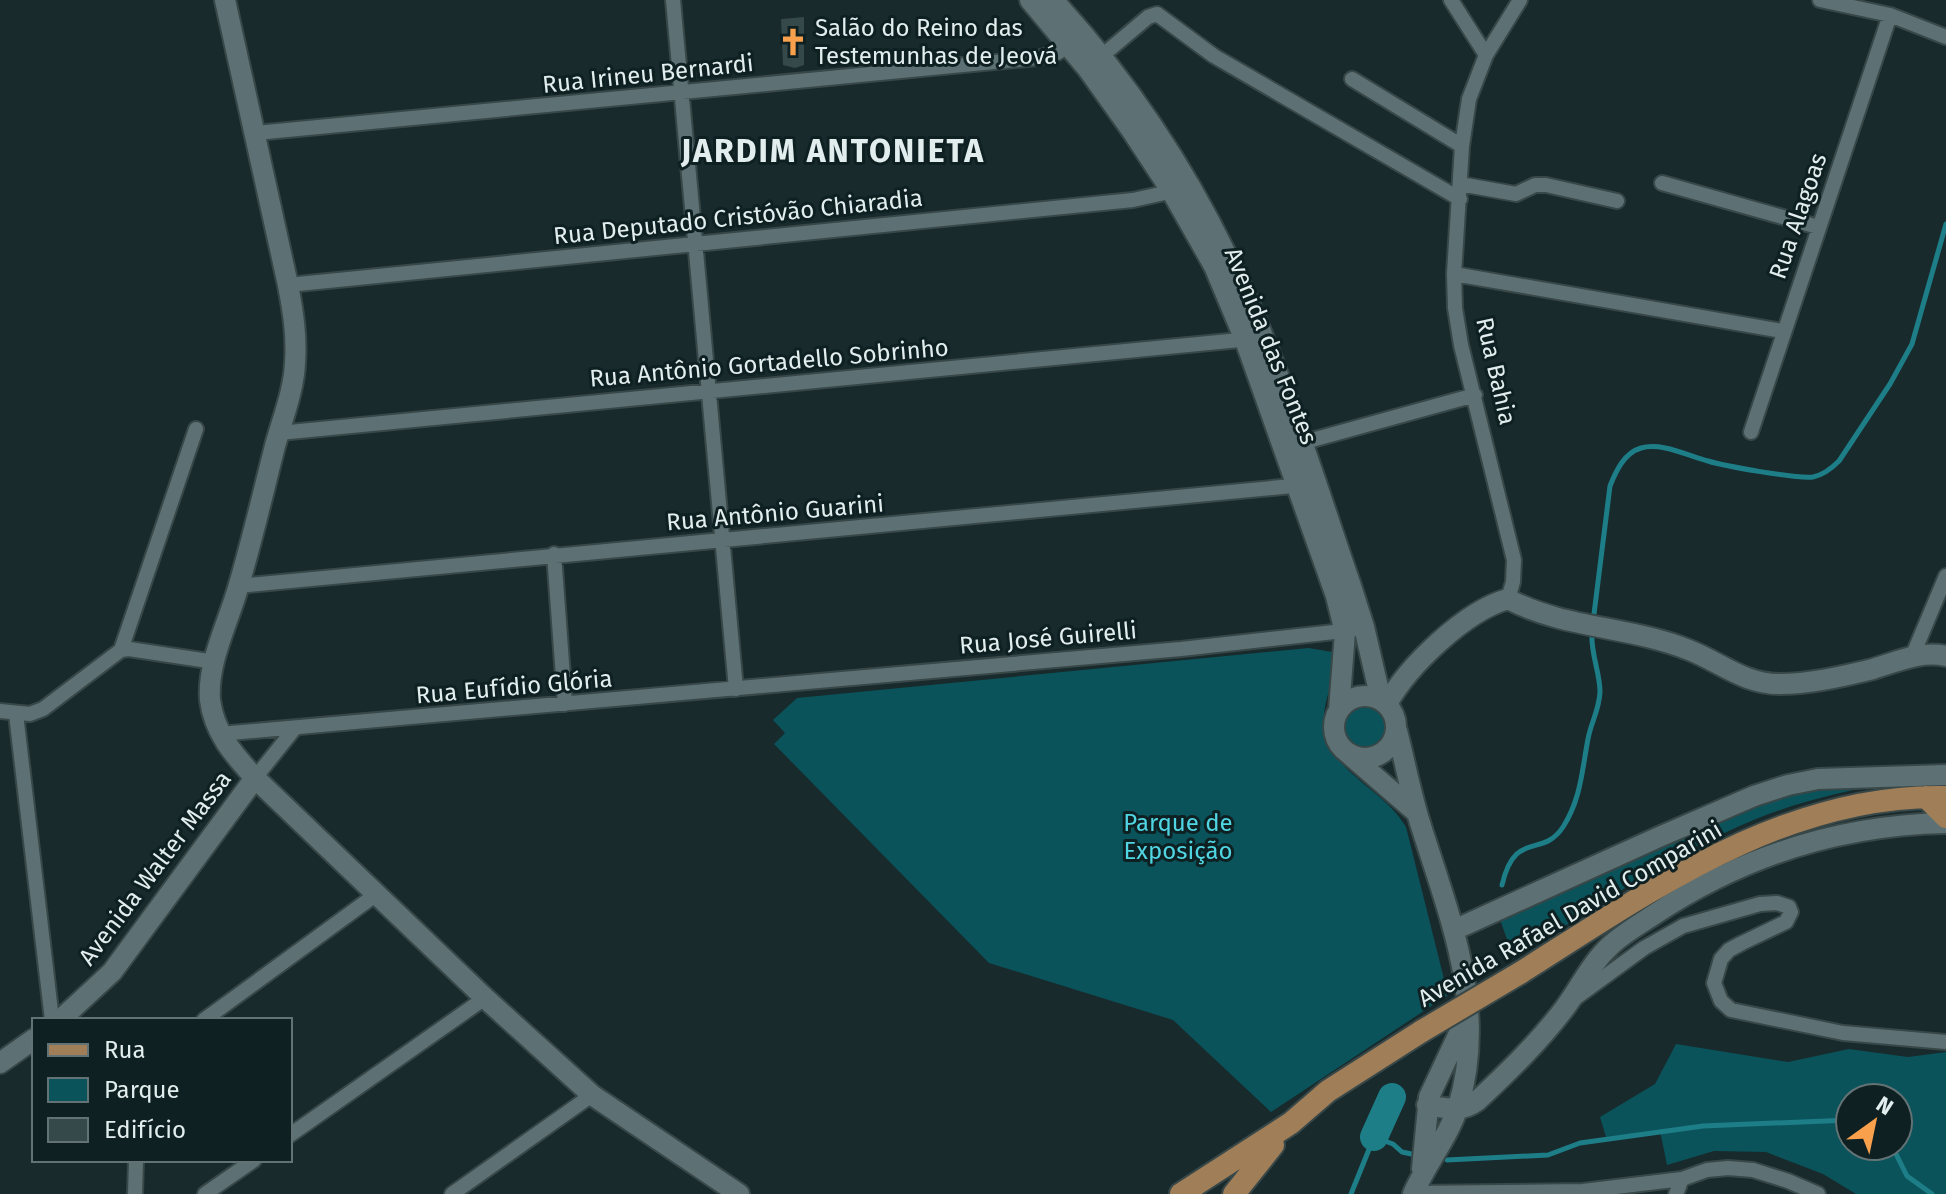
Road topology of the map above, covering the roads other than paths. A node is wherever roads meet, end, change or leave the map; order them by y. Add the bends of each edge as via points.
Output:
1 (225, 0) edge
2 (673, 0) edge
3 (1030, 0) edge
4 (1053, 0) edge
5 (1451, 0) edge
6 (1520, 0) edge
7 (1820, 0) edge
8 (1890, 15) junction
9 (1946, 37) edge
10 (1077, 41) junction
11 (1486, 55) junction
12 (1095, 62) junction
13 (1352, 79) dead end
14 (681, 92) junction
15 (256, 133) junction
16 (1462, 146) junction
17 (1662, 183) dead end
18 (1181, 189) junction
19 (1460, 191) junction
20 (1617, 201) dead end
21 (1818, 227) junction
22 (695, 242) junction
23 (1454, 274) junction
24 (288, 285) junction
25 (1782, 331) junction
26 (1254, 339) junction
27 (709, 391) junction
28 (1475, 395) junction
29 (196, 429) dead end
30 (1751, 432) dead end
31 (279, 433) junction
32 (1301, 443) junction
33 (1306, 484) junction
34 (722, 540) junction
35 (554, 554) junction
36 (1945, 579) edge
37 (238, 586) junction
38 (1508, 599) junction
39 (1355, 629) junction
40 (121, 650) junction
41 (1946, 656) edge
42 (1912, 657) junction
43 (215, 662) junction
44 (736, 689) junction
45 (1384, 702) junction
46 (565, 704) junction
47 (1339, 710) junction
48 (0, 711) edge
49 (16, 714) junction
50 (295, 728) junction
51 (1397, 731) junction
52 (219, 734) junction
53 (1346, 752) junction
54 (255, 778) junction
55 (1943, 800) edge
56 (1417, 813) junction
57 (378, 893) junction
58 (1454, 930) junction
59 (485, 998) junction
60 (1568, 1004) junction
61 (1468, 1014) junction
62 (52, 1018) edge
63 (62, 1018) edge
64 (207, 1018) edge
65 (32, 1040) edge
66 (1946, 1042) edge
67 (0, 1063) edge
68 (1437, 1075) junction
69 (1462, 1081) junction
70 (592, 1095) junction
71 (1427, 1105) junction
72 (1457, 1109) junction
73 (1291, 1123) junction
74 (292, 1134) edge
75 (136, 1162) edge
76 (251, 1162) edge
77 (1682, 1179) junction
78 (1416, 1187) edge
79 (714, 1188) edge
80 (1584, 1192) edge
81 (137, 1193) edge
82 (205, 1194) edge
83 (452, 1194) edge
84 (739, 1194) edge
85 (1181, 1194) edge
86 (1234, 1194) edge
87 (1676, 1194) edge
88 (1818, 1194) edge

1 - 15 main road
2 - 14 street
3 - 10 main road, Avenida das Fontes
4 - 10 main road, Avenida das Fontes
5 - 11 street
6 - 11 street, Rua Bahia
7 - 8 street
8 - 9 street
8 - 21 street, Rua Alagoas
10 - 12 main road, Avenida das Fontes
10 - 14 street, Rua Irineu Bernardi via 1037,58
11 - 16 street, Rua Bahia via 1473,83
12 - 18 main road, Avenida das Fontes
12 - 19 street via 1157,14 1214,56
13 - 16 street
14 - 15 street, Rua Irineu Bernardi
14 - 22 street
15 - 24 main road
16 - 19 street, Rua Bahia
17 - 21 street
18 - 22 street, Rua Deputado Cristóvão Chiaradia via 1133,200
18 - 26 main road, Avenida das Fontes via 1228,256
19 - 20 street via 1516,194 1546,185
19 - 23 street, Rua Bahia
21 - 25 street, Rua Alagoas
22 - 24 street, Rua Deputado Cristóvão Chiaradia
22 - 27 street
23 - 25 street
23 - 28 street, Rua Bahia via 1461,345
24 - 31 main road via 295,368
25 - 30 street, Rua Alagoas
26 - 27 street, Rua Antônio Gortadello Sobrinho
26 - 32 main road, Avenida das Fontes
26 - 33 main road, Avenida das Fontes
27 - 31 street, Rua Antônio Gortadello Sobrinho
27 - 34 street
28 - 32 street
28 - 38 street, Rua Bahia via 1514,560
29 - 40 street
31 - 37 main road
32 - 33 main road, Avenida das Fontes
33 - 34 street, Rua Antônio Guarini
33 - 39 main road, Avenida das Fontes
34 - 35 street, Rua Antônio Guarini
34 - 44 street
35 - 37 street, Rua Antônio Guarini
35 - 46 street
36 - 42 street
37 - 43 main road
38 - 42 main road via 1556,619 1692,650 1743,677 1771,684 1825,680
38 - 45 main road via 1471,616 1410,670
39 - 44 street, Rua José Guirelli
39 - 45 main road, Avenida das Fontes
39 - 47 main road, Avenida das Fontes
40 - 43 street
40 - 49 street via 43,709
41 - 42 main road
43 - 52 main road via 210,698
44 - 46 street, Rua Eufídio Glória
45 - 47 main road via 1372,696 1353,698
45 - 51 main road, Avenida das Fontes
46 - 50 street, Rua Eufídio Glória
47 - 53 main road, Avenida das Fontes via 1335,737
48 - 49 street
49 - 62 street
50 - 52 street, Rua Eufídio Glória
50 - 54 street
51 - 53 main road via 1389,748 1373,758
51 - 56 main road, Avenida das Fontes
52 - 54 main road
53 - 56 main road, Avenida das Fontes
54 - 57 main road
54 - 63 main road, Avenida Walter Massa via 112,972
55 - 58 main road via 1818,779 1788,785
55 - 60 main road via 1733,871 1667,906 1611,945
55 - 73 main road, Avenida Rafael David Comparini, bridge via 1870,801 1757,836 1671,880 1422,1031 1328,1091
56 - 58 main road, Avenida das Fontes
57 - 59 main road
57 - 64 street
58 - 61 main road, Avenida das Fontes
59 - 70 main road
59 - 74 street
60 - 66 street via 1662,936 1725,913 1777,903 1789,907 1786,922 1729,950 1716,971 1716,993 1731,1010 1843,1033
60 - 72 main road via 1525,1056 1477,1101
61 - 68 main road
61 - 69 main road, Avenida das Fontes via 1470,1040
65 - 67 main road
68 - 69 main road
68 - 71 main road
69 - 72 main road, Avenida das Fontes
70 - 79 main road
70 - 83 street
71 - 72 main road
71 - 78 main road
72 - 78 main road, Avenida das Fontes
73 - 85 main road, Avenida Rafael David Comparini
73 - 86 main road, Avenida Rafael David Comparini
75 - 81 street
76 - 82 street
77 - 80 street
77 - 87 street
77 - 88 street via 1728,1168 1765,1174
78 - 80 street
79 - 84 main road

